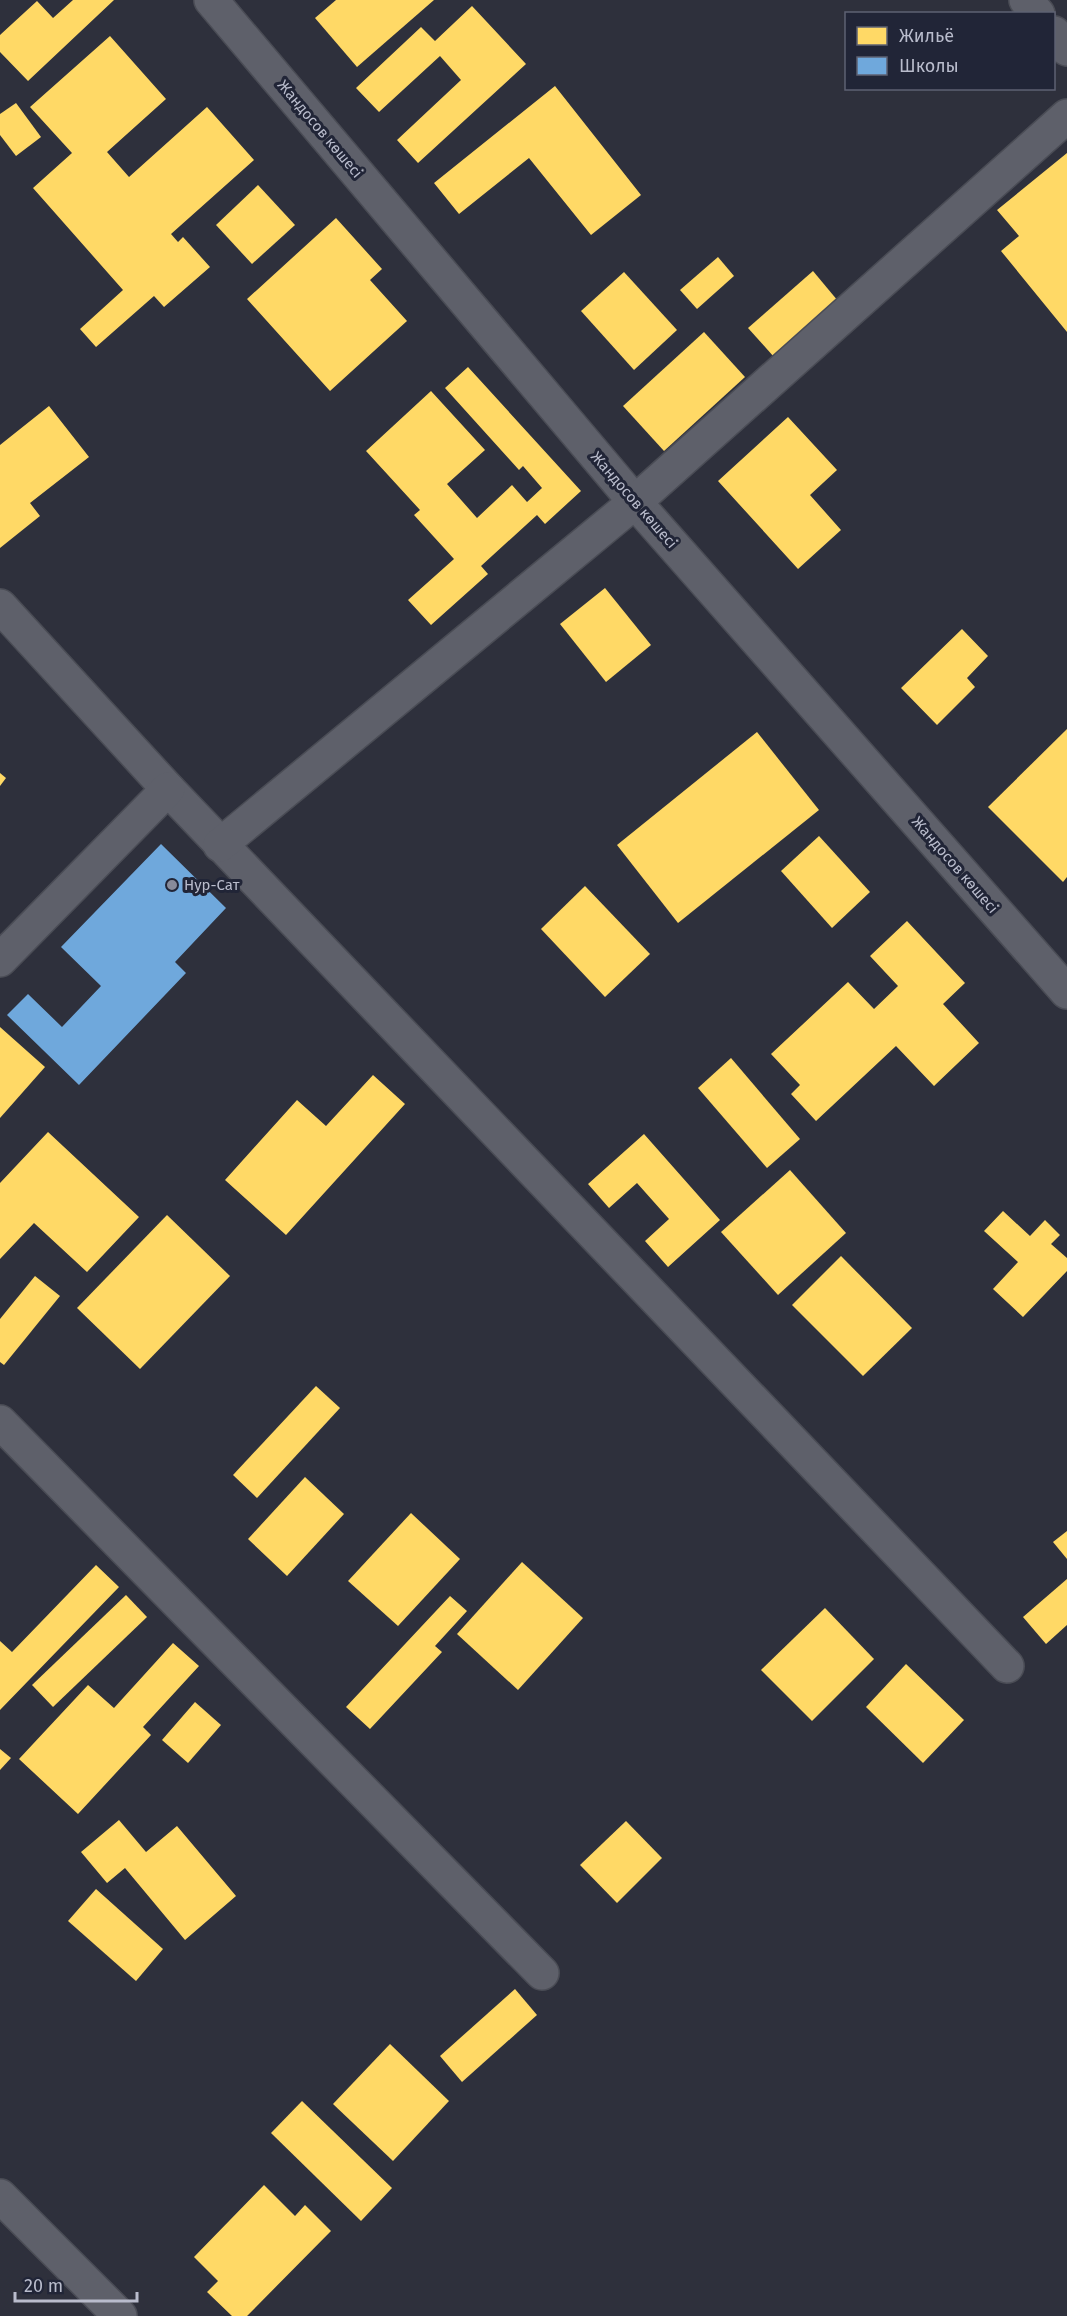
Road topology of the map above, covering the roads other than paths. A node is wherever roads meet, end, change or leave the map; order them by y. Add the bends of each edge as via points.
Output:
1 (211, 0) edge
2 (1026, 0) edge
3 (1036, 12) edge
4 (1055, 35) edge
5 (1067, 49) edge
6 (1067, 116) edge
7 (635, 502) junction
8 (0, 606) edge
9 (168, 789) junction
10 (220, 844) junction
11 (0, 960) edge
12 (1067, 992) edge
13 (0, 1422) edge
14 (1007, 1666) dead end
15 (542, 1973) dead end
16 (0, 2196) edge
17 (114, 2313) edge

1 - 7 street, Жандосов көшесі
2 - 3 street
4 - 5 street
6 - 7 street
7 - 10 street
7 - 12 street, Жандосов көшесі
8 - 9 street
9 - 10 street
9 - 11 street
10 - 14 street
13 - 15 street
16 - 17 street

